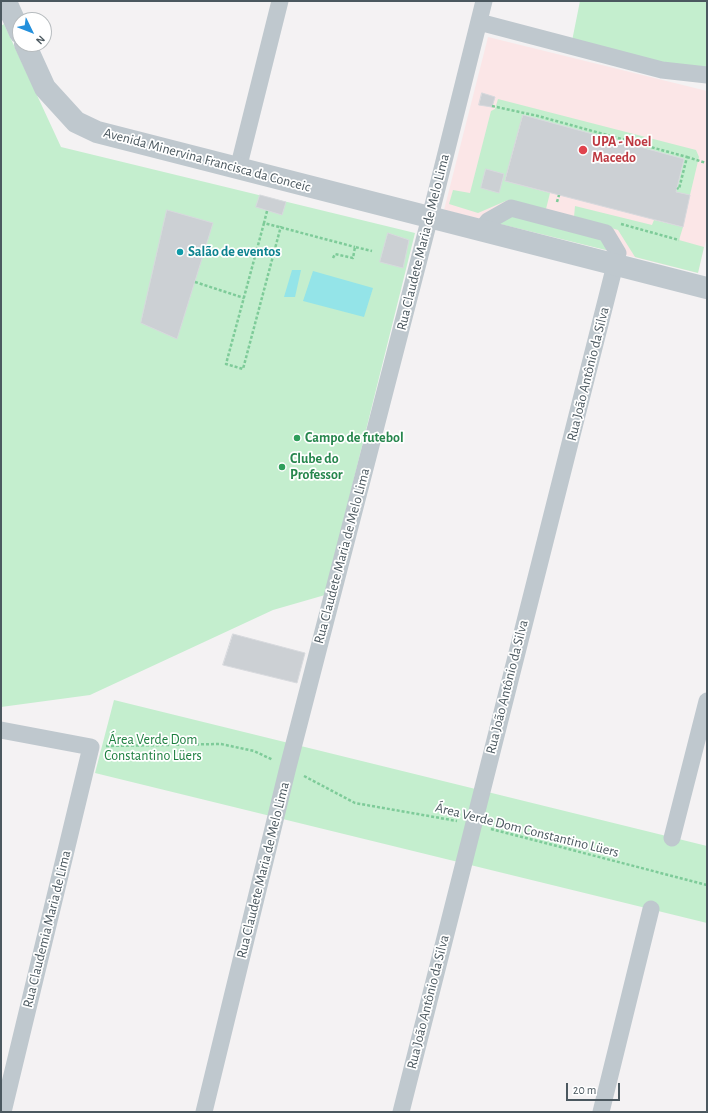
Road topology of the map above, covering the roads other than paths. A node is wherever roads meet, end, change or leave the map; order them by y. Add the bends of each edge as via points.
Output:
1 (280, 1) edge
2 (484, 1) edge
3 (6, 4) edge
4 (12, 16) edge
5 (479, 22) junction
6 (29, 52) edge
7 (707, 75) edge
8 (238, 169) junction
9 (430, 217) junction
10 (616, 264) junction
11 (707, 288) edge
12 (707, 700) edge
13 (1, 730) edge
14 (672, 838) dead end
15 (652, 909) dead end
16 (3, 1112) edge
17 (204, 1112) edge
18 (401, 1112) edge
19 (601, 1112) edge

1 - 8 street
2 - 5 street, Rua Claudete Maria de Melo Lima
3 - 4 street
5 - 7 street via 662,70
5 - 9 street, Rua Claudete Maria de Melo Lima
6 - 8 street, Avenida Minervina Francisca da Conceic via 45,88 76,122 97,132
8 - 9 street, Avenida Minervina Francisca da Conceic
9 - 10 street, Avenida Minervina Francisca da Conceic
9 - 17 street, Rua Claudete Maria de Melo Lima via 288,767
10 - 11 street, Avenida Minervina Francisca da Conceic
10 - 18 street, Rua João Antônio da Silva
12 - 14 street
13 - 16 street, Rua Claudemia Maria de Lima via 91,746
15 - 19 street

